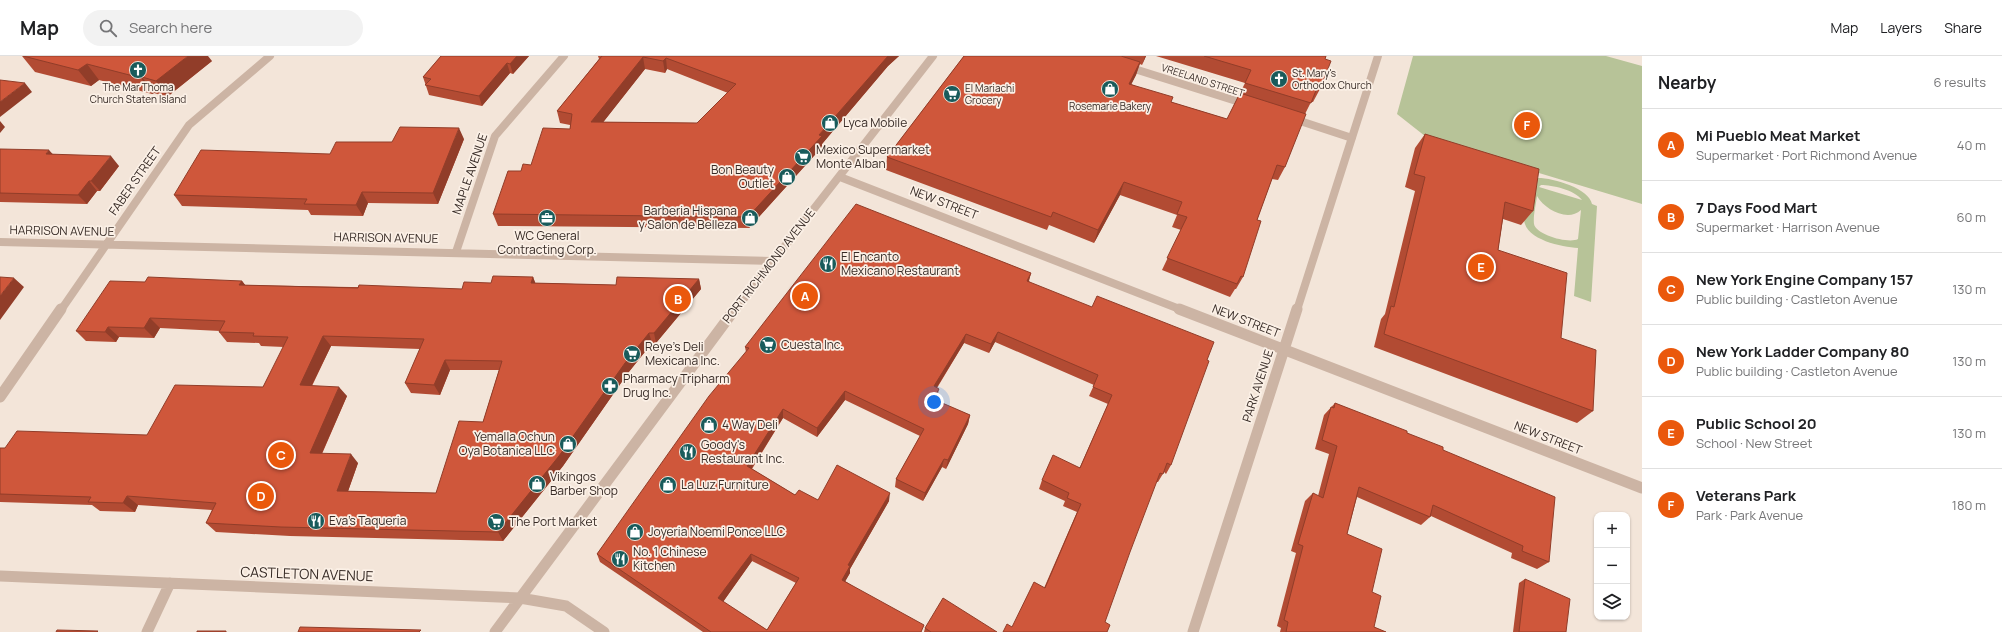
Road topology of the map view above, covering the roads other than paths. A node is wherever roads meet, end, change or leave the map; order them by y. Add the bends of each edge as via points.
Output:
1 (270, 56) edge
2 (564, 56) edge
3 (933, 56) edge
4 (1378, 56) edge
5 (1116, 63) edge
6 (1260, 108) edge
7 (1282, 116) edge
8 (1352, 138) junction
9 (840, 177) junction
10 (0, 242) edge
11 (106, 244) junction
12 (456, 252) junction
13 (771, 261) junction
14 (1284, 349) junction
15 (0, 397) edge
16 (1642, 488) edge
17 (0, 576) edge
18 (170, 583) junction
19 (520, 598) junction
20 (147, 632) edge
21 (495, 632) edge
22 (604, 632) edge
23 (1193, 632) edge

1 - 11 street, FABER STREET via 189,125
2 - 12 street, MAPLE AVENUE via 495,136
3 - 9 street, PORT RICHMOND AVENUE
4 - 8 street, PARK AVENUE
5 - 6 street, VREELAND STREET
7 - 8 street
8 - 14 street, PARK AVENUE
9 - 13 street, PORT RICHMOND AVENUE
9 - 14 street, NEW STREET
10 - 11 street, HARRISON AVENUE
11 - 12 street, HARRISON AVENUE
11 - 15 street, FABER STREET
12 - 13 street, HARRISON AVENUE
13 - 19 street, PORT RICHMOND AVENUE
14 - 16 street, NEW STREET
14 - 23 street, PARK AVENUE
17 - 18 street, CASTLETON AVENUE
18 - 19 street, CASTLETON AVENUE
18 - 20 street
19 - 21 street, PORT RICHMOND AVENUE
19 - 22 street, CASTLETON AVENUE via 566,606

